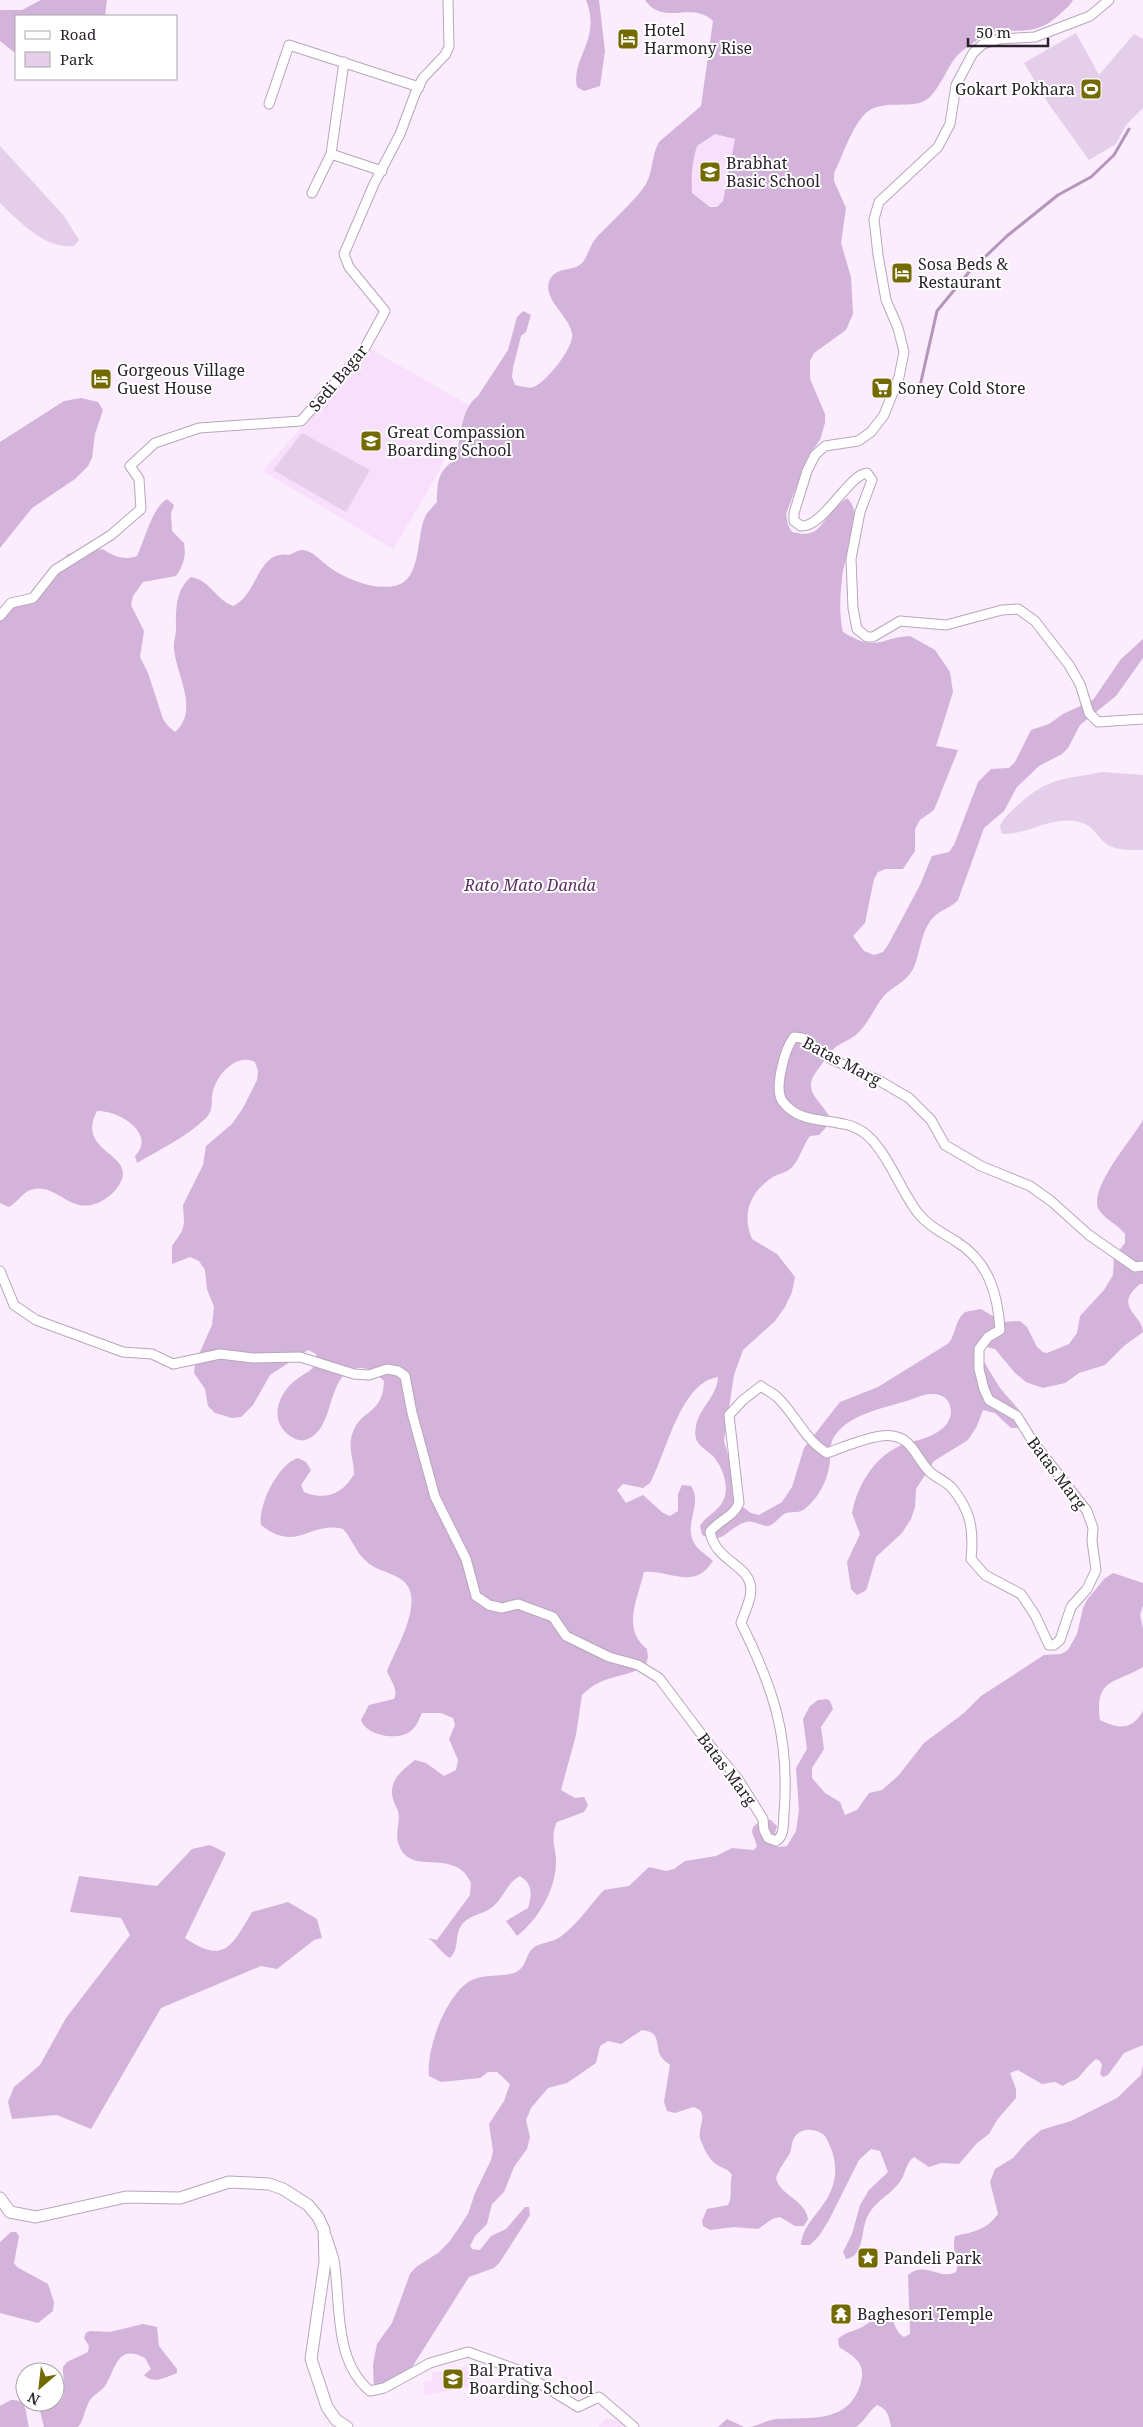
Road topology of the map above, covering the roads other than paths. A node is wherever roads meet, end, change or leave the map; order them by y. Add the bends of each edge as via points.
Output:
1 (448, 0) edge
2 (1109, 0) edge
3 (344, 62) junction
4 (419, 87) junction
5 (269, 104) dead end
6 (331, 154) junction
7 (382, 171) junction
8 (312, 193) dead end
9 (0, 616) edge
10 (1143, 719) edge
11 (1143, 1266) edge
12 (0, 1271) edge
13 (0, 2198) edge
14 (324, 2230) junction
15 (347, 2427) edge
16 (634, 2427) edge

1 - 4 street, Sedi Bagar via 449,47
2 - 10 street via 1090,16 1035,37 999,39 983,44 970,59 956,85 950,124 938,147 878,202 874,219 878,256 886,300 904,352 899,377 884,415 871,432 858,442 825,446 815,455 807,471 794,521 800,526 809,524 867,473 872,480 860,512 850,560 855,625 860,633 873,637 900,621 946,625 1002,610 1018,610 1035,620 1069,665 1080,684 1092,718 1098,722
3 - 4 street
3 - 5 street via 289,44
3 - 6 street
4 - 7 street, Sedi Bagar
6 - 7 street
6 - 8 street
7 - 9 street, Sedi Bagar via 344,254 349,267 385,311 362,352 337,383 301,421 198,428 155,442 130,466 139,479 141,509 111,535 55,570 33,598 11,603
11 - 12 street, Batas Marg via 1135,1266 1088,1235 1030,1186 981,1166 945,1146 931,1120 909,1098 831,1059 802,1038 794,1037 788,1044 778,1093 782,1101 806,1119 860,1130 874,1141 917,1212 928,1224 972,1254 983,1267 998,1304 1000,1330 988,1337 979,1349 984,1390 989,1400 1017,1416 1033,1442 1087,1511 1093,1528 1096,1570 1087,1589 1071,1607 1060,1640 1049,1645 1035,1615 1020,1594 986,1575 971,1559 974,1534 966,1510 951,1487 930,1472 910,1444 893,1436 873,1438 827,1452 806,1435 777,1397 761,1386 743,1400 729,1415 739,1503 736,1511 714,1525 710,1532 712,1544 723,1558 738,1566 750,1580 750,1596 741,1623 764,1671 782,1727 786,1784 782,1834 776,1841 768,1838 763,1818 738,1779 659,1678 638,1665 609,1657 566,1636 553,1617 518,1604 502,1608 489,1605 476,1596 466,1559 434,1497 404,1376 398,1371 387,1369 354,1374 300,1356 253,1358 220,1354 172,1364 152,1354 123,1352 36,1320 14,1306
13 - 14 street via 10,2212 36,2217 126,2197 180,2198 229,2182 260,2183 275,2186 308,2205
14 - 15 street via 325,2262 311,2359 327,2406 336,2420
14 - 16 street via 334,2259 344,2347 360,2382 370,2390 384,2388 430,2363 468,2352 518,2370 578,2407 599,2397

